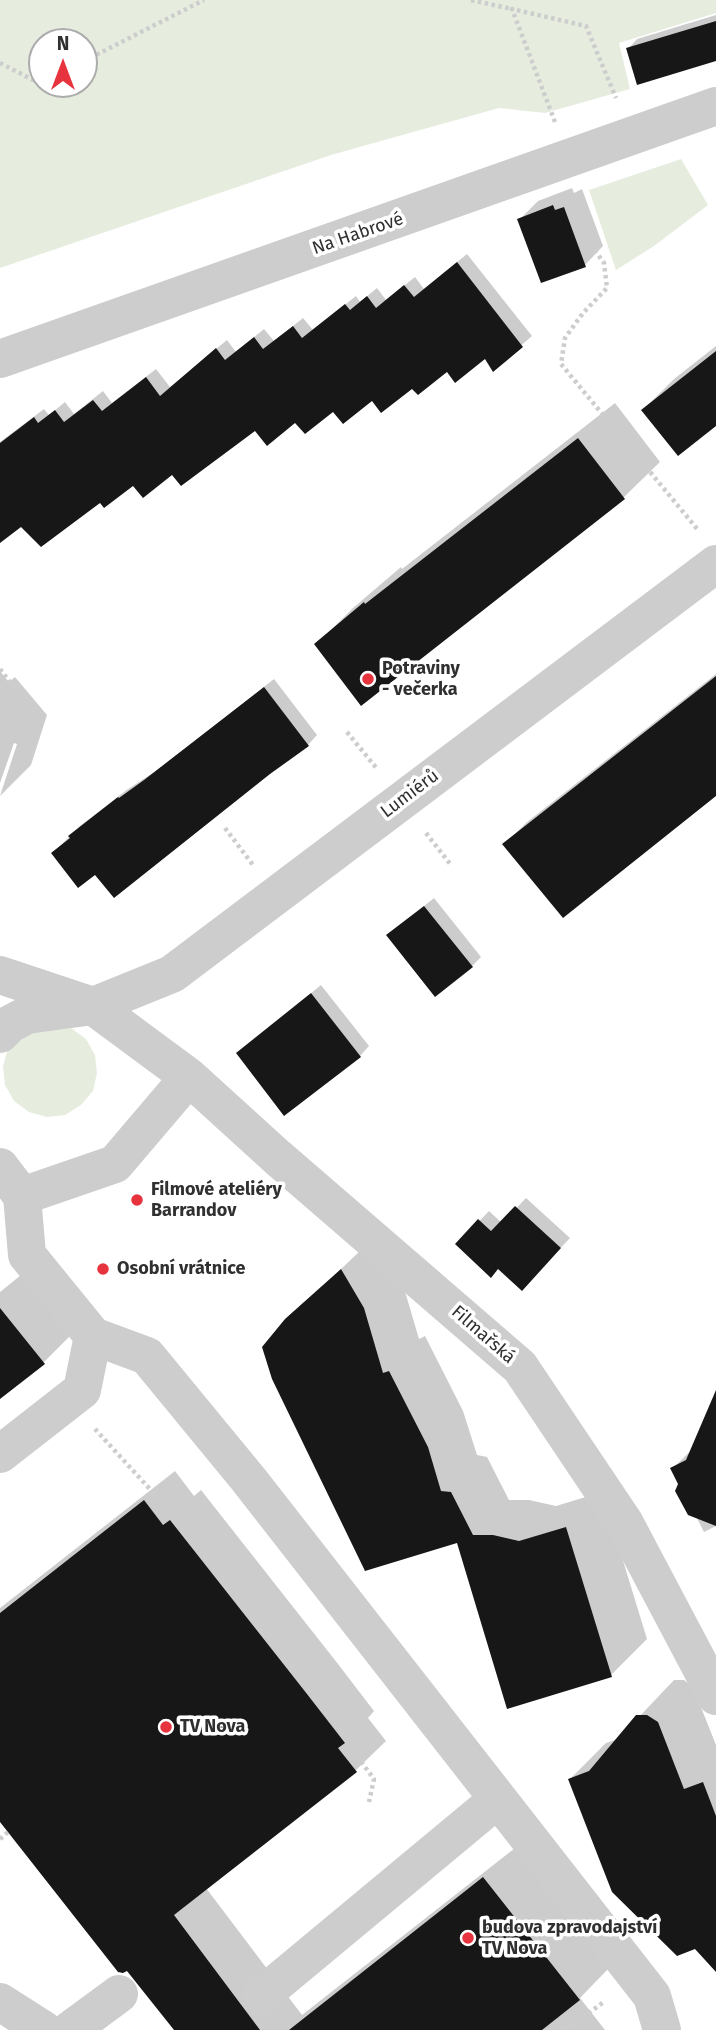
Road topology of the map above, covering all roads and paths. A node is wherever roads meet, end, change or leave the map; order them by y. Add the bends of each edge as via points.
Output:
1 (204, 0) edge
2 (471, 0) edge
3 (512, 9) junction
4 (98, 54) edge
5 (0, 63) edge
6 (28, 77) edge
7 (716, 106) edge
8 (632, 135) junction
9 (560, 162) junction
10 (0, 359) edge
11 (708, 549) edge
12 (0, 669) edge
13 (42, 724) dead end
14 (347, 732) dead end
15 (401, 801) junction
16 (225, 828) dead end
17 (255, 869) dead end
18 (0, 975) edge
19 (93, 1006) junction
20 (0, 1034) edge
21 (189, 1077) junction
22 (11, 1181) edge
23 (93, 1336) junction
24 (87, 1420) dead end
25 (0, 1454) edge
26 (716, 1696) edge
27 (498, 1799) junction
28 (369, 1802) dead end
29 (8, 1832) dead end
30 (0, 1839) edge
31 (637, 1977) junction
32 (119, 1994) dead end
33 (261, 1997) dead end
34 (0, 2002) edge
35 (44, 2030) edge
36 (70, 2030) edge
37 (566, 2030) edge
38 (662, 2030) edge

1 - 4 path
2 - 3 path
3 - 8 path via 586,26
3 - 9 path
5 - 6 path
7 - 8 street, Na Habrové
8 - 9 street, Na Habrové
9 - 10 street, Na Habrové
9 - 11 path via 586,238 604,263 607,288 565,338 561,364
11 - 15 street, Lumiérů
12 - 13 path
14 - 15 path
15 - 19 street, Lumiérů via 172,974
16 - 17 path
18 - 19 street, Filmařská
19 - 20 street, Lumiérů via 27,1015
19 - 21 street, Filmařská
21 - 22 street via 115,1164
21 - 26 street, Filmařská via 520,1367 624,1522
22 - 23 street via 27,1255
23 - 25 street via 82,1390
23 - 27 street via 147,1356
24 - 28 path via 148,1487 351,1744 374,1779
27 - 31 street
27 - 33 street
29 - 30 path
31 - 37 path
31 - 38 street via 652,1997
32 - 36 street
34 - 35 street

